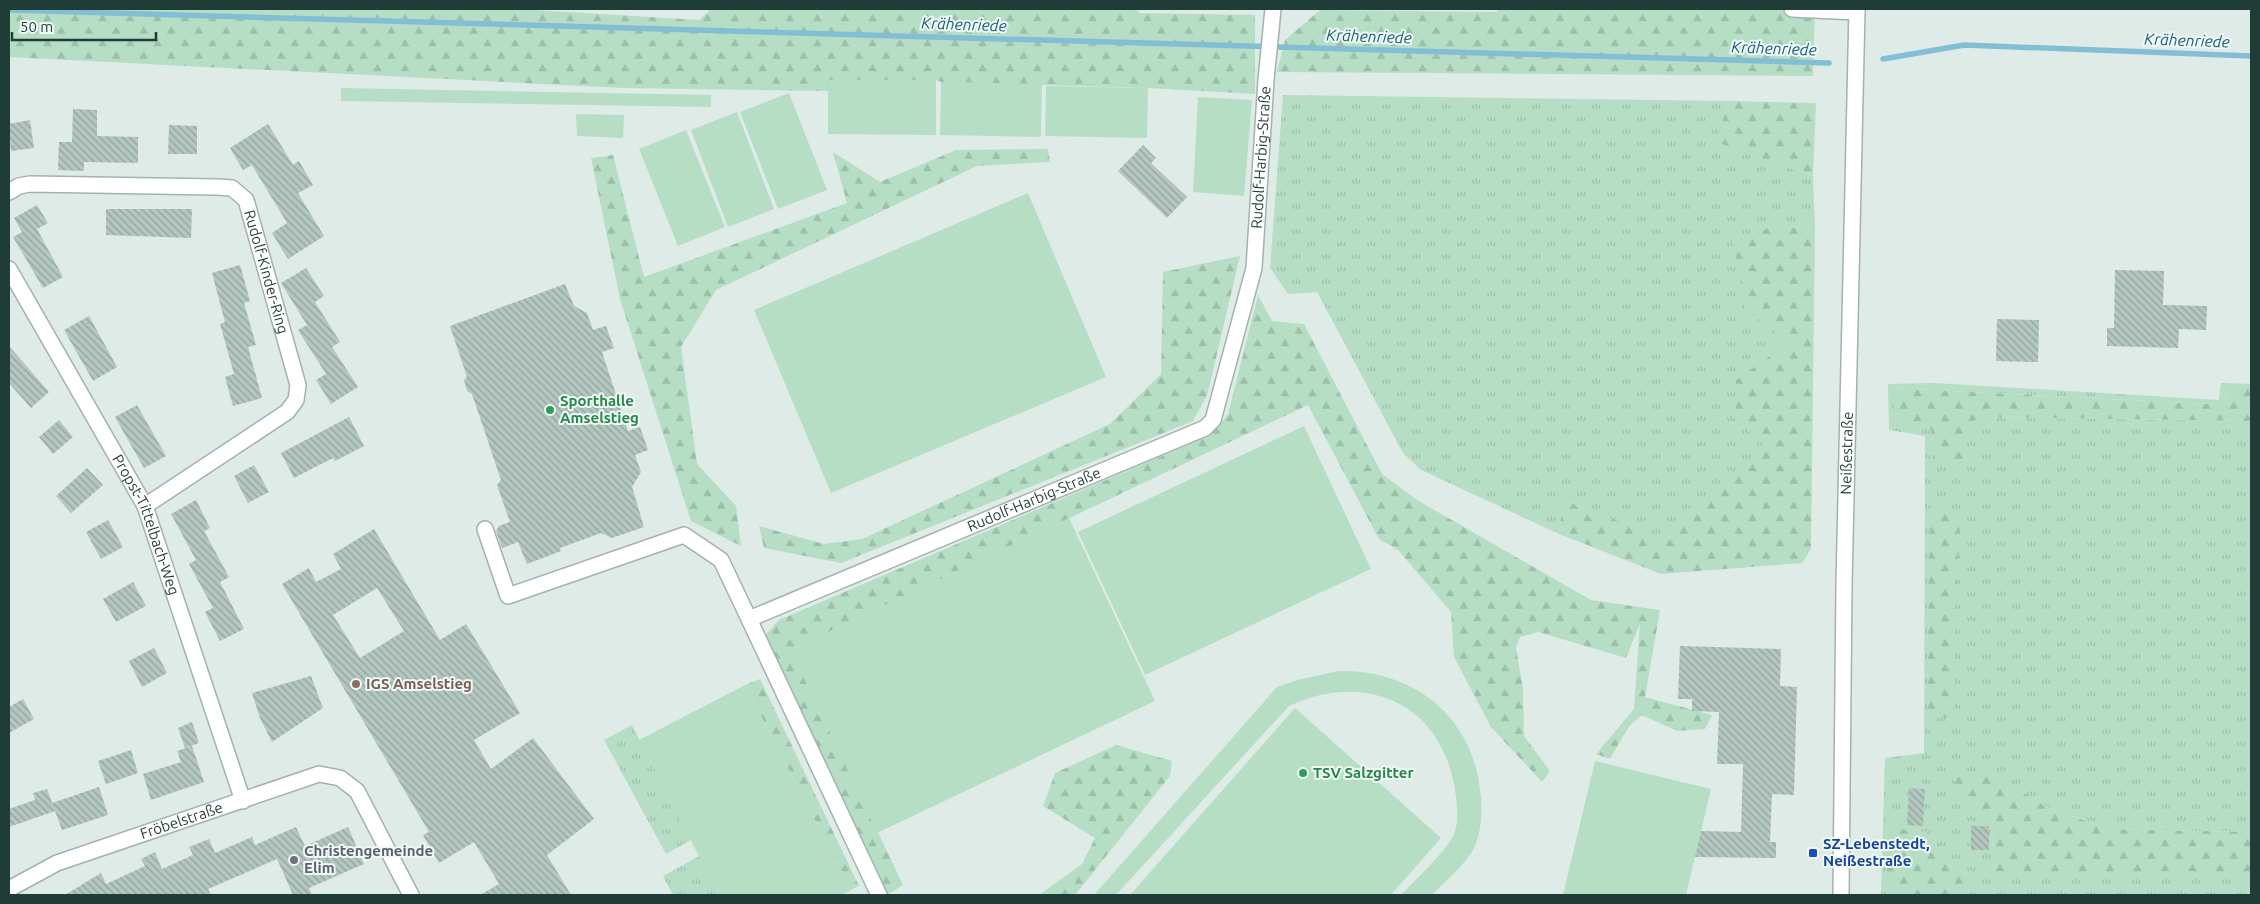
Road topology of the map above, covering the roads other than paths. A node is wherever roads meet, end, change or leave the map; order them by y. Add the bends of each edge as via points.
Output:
1 (1273, 9) edge
2 (1792, 9) edge
3 (1857, 10) edge
4 (9, 192) edge
5 (9, 269) edge
6 (145, 506) junction
7 (485, 529) dead end
8 (749, 619) junction
9 (243, 800) junction
10 (9, 889) edge
11 (411, 895) edge
12 (878, 895) edge
13 (1841, 895) edge

1 - 8 street, Rudolf-Harbig-Straße via 1254,268 1213,420 1205,428
2 - 3 street
3 - 13 street, Neißestraße via 1844,585
4 - 6 street, Rudolf-Kinder-Ring via 30,184 217,187 232,188 246,200 298,384 296,400 287,412
5 - 6 street, Propst-Tittelbach-Weg
6 - 9 street, Propst-Tittelbach-Weg
7 - 8 street via 508,596 684,535 721,560
8 - 12 street
9 - 10 street, Fröbelstraße via 58,863
9 - 11 street, Fröbelstraße via 318,774 340,778 357,791

